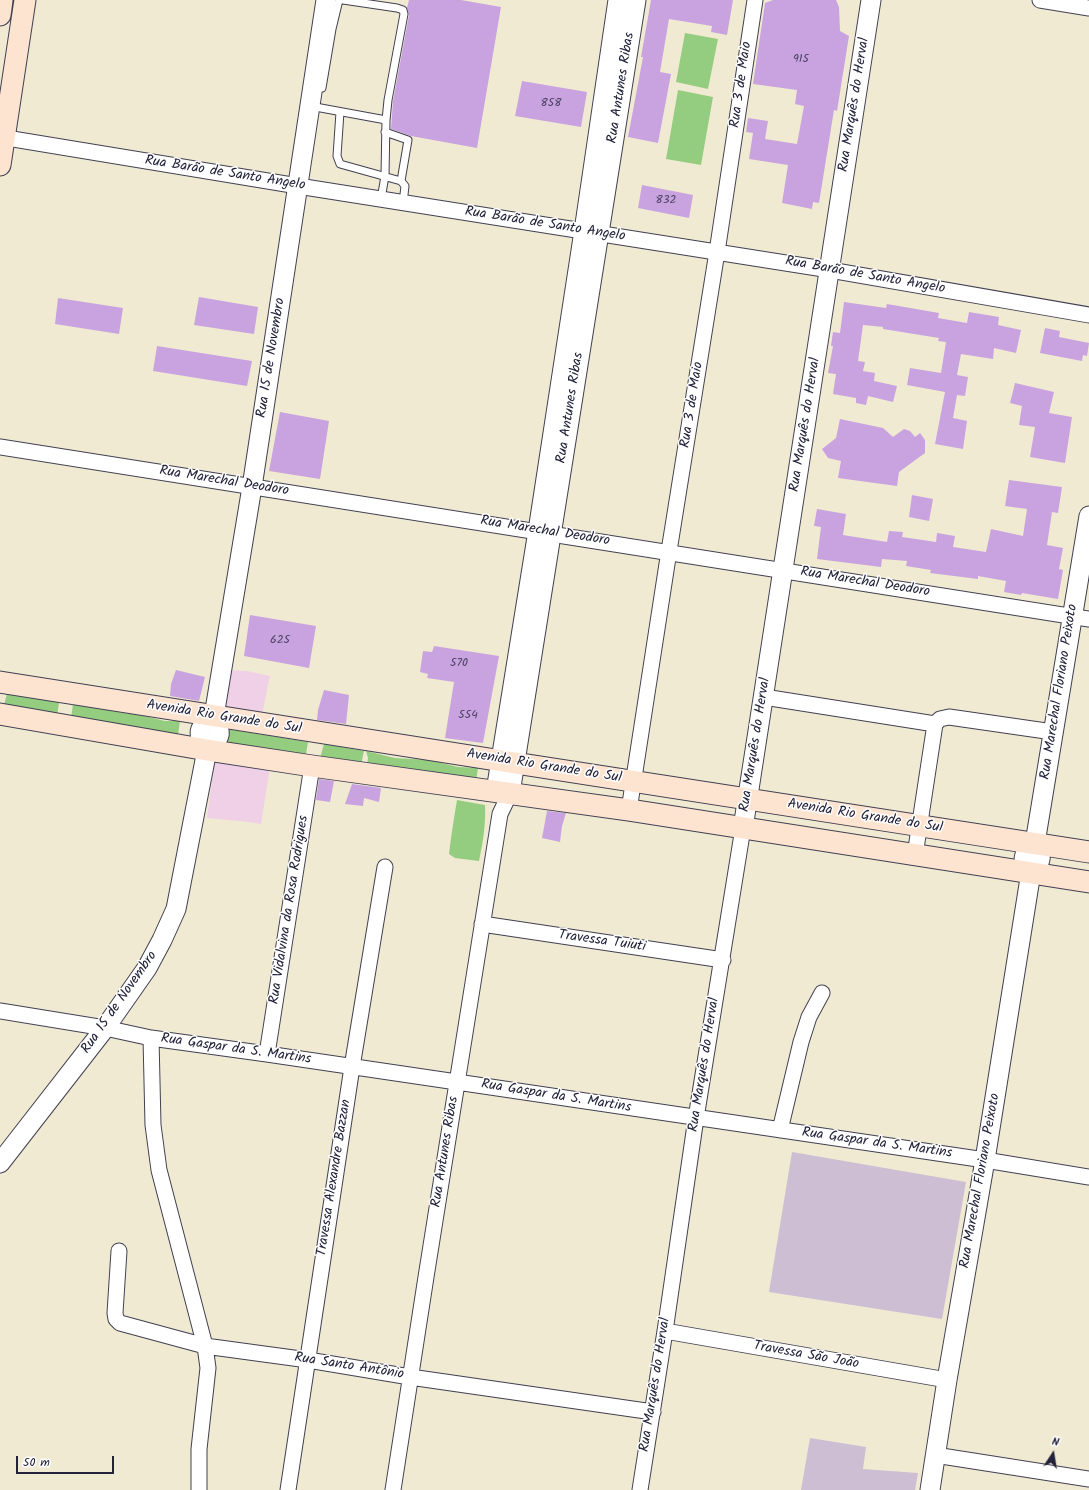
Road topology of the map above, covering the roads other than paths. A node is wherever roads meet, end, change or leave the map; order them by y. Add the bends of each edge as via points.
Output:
1 (2, 0) edge
2 (25, 0) edge
3 (326, 0) edge
4 (339, 0) edge
5 (343, 0) edge
6 (618, 0) edge
7 (636, 0) edge
8 (755, 0) edge
9 (871, 0) edge
10 (1040, 0) edge
11 (1089, 8) edge
12 (0, 15) edge
13 (317, 104) junction
14 (340, 112) junction
15 (386, 120) junction
16 (385, 132) junction
17 (2, 138) edge
18 (0, 164) edge
19 (385, 176) junction
20 (401, 181) junction
21 (298, 186) junction
22 (381, 199) junction
23 (403, 203) junction
24 (592, 232) junction
25 (717, 252) junction
26 (830, 270) junction
27 (1089, 315) edge
28 (0, 447) edge
29 (252, 487) junction
30 (1089, 516) edge
31 (545, 532) junction
32 (669, 552) junction
33 (784, 570) junction
34 (1081, 617) edge
35 (0, 682) edge
36 (67, 693) junction
37 (764, 697) junction
38 (0, 714) edge
39 (214, 716) junction
40 (63, 724) junction
41 (935, 724) junction
42 (1053, 732) junction
43 (367, 740) junction
44 (207, 750) junction
45 (508, 762) junction
46 (312, 766) junction
47 (363, 773) junction
48 (634, 781) junction
49 (503, 792) junction
50 (748, 798) junction
51 (630, 810) junction
52 (920, 825) junction
53 (743, 828) junction
54 (1035, 843) junction
55 (1089, 852) edge
56 (915, 855) junction
57 (385, 867) dead end
58 (1031, 872) junction
59 (1089, 882) edge
60 (482, 924) junction
61 (723, 960) junction
62 (822, 993) dead end
63 (0, 1011) edge
64 (106, 1028) junction
65 (151, 1038) junction
66 (267, 1054) junction
67 (352, 1067) junction
68 (457, 1082) junction
69 (696, 1118) junction
70 (780, 1130) junction
71 (985, 1160) junction
72 (0, 1163) edge
73 (1089, 1177) edge
74 (120, 1251) dead end
75 (665, 1331) junction
76 (205, 1346) junction
77 (308, 1360) junction
78 (410, 1377) junction
79 (947, 1380) junction
80 (653, 1412) junction
81 (935, 1455) junction
82 (1089, 1479) edge
83 (199, 1490) edge
84 (288, 1490) edge
85 (393, 1490) edge
86 (640, 1490) edge
87 (930, 1490) edge

1 - 12 main road
2 - 17 main road
3 - 13 street, Rua 15 de Novembro
4 - 13 lane
5 - 15 lane via 403,10
6 - 24 street, Rua Antunes Ribas
7 - 24 street, Rua Antunes Ribas
8 - 25 street, Rua 3 de Maio
9 - 26 street, Rua Marquês do Herval
10 - 11 street
13 - 14 lane
13 - 21 street, Rua 15 de Novembro
14 - 15 lane
14 - 19 lane via 337,156 340,164
15 - 16 lane
16 - 19 lane
16 - 20 lane via 408,140
17 - 18 main road
17 - 21 street, Rua Barão de Santo Angelo
19 - 20 lane
19 - 22 lane
20 - 23 lane via 405,186
21 - 22 street, Rua Barão de Santo Angelo
21 - 29 street, Rua 15 de Novembro
22 - 23 street, Rua Barão de Santo Angelo
23 - 24 street, Rua Barão de Santo Angelo
24 - 25 street, Rua Barão de Santo Angelo
24 - 31 street, Rua Antunes Ribas
25 - 26 street, Rua Barão de Santo Angelo
25 - 32 street, Rua 3 de Maio
26 - 27 street, Rua Barão de Santo Angelo
26 - 33 street, Rua Marquês do Herval
28 - 29 street, Rua Marechal Deodoro
29 - 31 street, Rua Marechal Deodoro
29 - 39 street, Rua 15 de Novembro
30 - 34 street, Rua Marechal Floriano Peixoto
31 - 32 street, Rua Marechal Deodoro
31 - 45 street, Rua Antunes Ribas
32 - 33 street, Rua Marechal Deodoro
32 - 48 street, Rua 3 de Maio
33 - 34 street, Rua Marechal Deodoro
33 - 37 street, Rua Marquês do Herval
34 - 42 street, Rua Marechal Floriano Peixoto
35 - 36 main road, Avenida Rio Grande do Sul
36 - 39 main road, Avenida Rio Grande do Sul
36 - 40 main road
37 - 41 street
37 - 50 street, Rua Marquês do Herval
38 - 40 main road, Avenida Rio Grande do Sul
39 - 43 main road, Avenida Rio Grande do Sul
39 - 44 street, Rua 15 de Novembro via 220,727 220,735 216,743
40 - 44 main road, Avenida Rio Grande do Sul
41 - 42 street via 940,719 949,718
41 - 52 street
42 - 54 street, Rua Marechal Floriano Peixoto
43 - 45 main road, Avenida Rio Grande do Sul
43 - 47 main road
44 - 46 main road, Avenida Rio Grande do Sul
44 - 64 street, Rua 15 de Novembro via 176,909 147,968
45 - 48 main road, Avenida Rio Grande do Sul
45 - 49 street, Rua Antunes Ribas
46 - 47 main road, Avenida Rio Grande do Sul
46 - 66 street, Rua Vidalvina da Rosa Rodrigues
47 - 49 main road, Avenida Rio Grande do Sul
48 - 50 main road, Avenida Rio Grande do Sul
48 - 51 street, Rua 3 de Maio
49 - 51 main road, Avenida Rio Grande do Sul
49 - 60 street, Rua Antunes Ribas
50 - 52 main road, Avenida Rio Grande do Sul
50 - 53 street, Rua Marquês do Herval
51 - 53 main road, Avenida Rio Grande do Sul
52 - 54 main road, Avenida Rio Grande do Sul
52 - 56 street
53 - 56 main road, Avenida Rio Grande do Sul
53 - 61 street, Rua Marquês do Herval
54 - 55 main road, Avenida Rio Grande do Sul
54 - 58 street, Rua Marechal Floriano Peixoto via 1027,850 1024,858 1025,867
56 - 58 main road, Avenida Rio Grande do Sul
57 - 67 street, Travessa Alexandre Bazzan
58 - 59 main road, Avenida Rio Grande do Sul
58 - 71 street, Rua Marechal Floriano Peixoto
60 - 61 street, Travessa Tuiuti
60 - 68 street, Rua Antunes Ribas
61 - 69 street, Rua Marquês do Herval
62 - 70 street via 809,1017 801,1042
63 - 64 street, Rua Gaspar da S. Martins
64 - 65 street, Rua Gaspar da S. Martins
64 - 72 street, Rua 15 de Novembro
65 - 66 street, Rua Gaspar da S. Martins
65 - 76 street via 153,1125 159,1170
66 - 67 street, Rua Gaspar da S. Martins
67 - 68 street, Rua Gaspar da S. Martins
67 - 77 street, Travessa Alexandre Bazzan
68 - 69 street, Rua Gaspar da S. Martins
68 - 78 street, Rua Antunes Ribas
69 - 70 street, Rua Gaspar da S. Martins
69 - 75 street, Rua Marquês do Herval
70 - 71 street, Rua Gaspar da S. Martins
71 - 73 street, Rua Gaspar da S. Martins
71 - 79 street, Rua Marechal Floriano Peixoto
74 - 76 street, Rua Santo Antônio via 116,1319 120,1323
75 - 79 street, Travessa São João
75 - 80 street, Rua Marquês do Herval
76 - 77 street, Rua Santo Antônio
76 - 83 street via 208,1368 199,1449
77 - 78 street, Rua Santo Antônio
77 - 84 street, Travessa Alexandre Bazzan
78 - 80 street, Rua Santo Antônio
78 - 85 street, Rua Antunes Ribas
79 - 81 street, Rua Marechal Floriano Peixoto
80 - 86 street, Rua Marquês do Herval
81 - 82 street
81 - 87 street, Rua Marechal Floriano Peixoto

